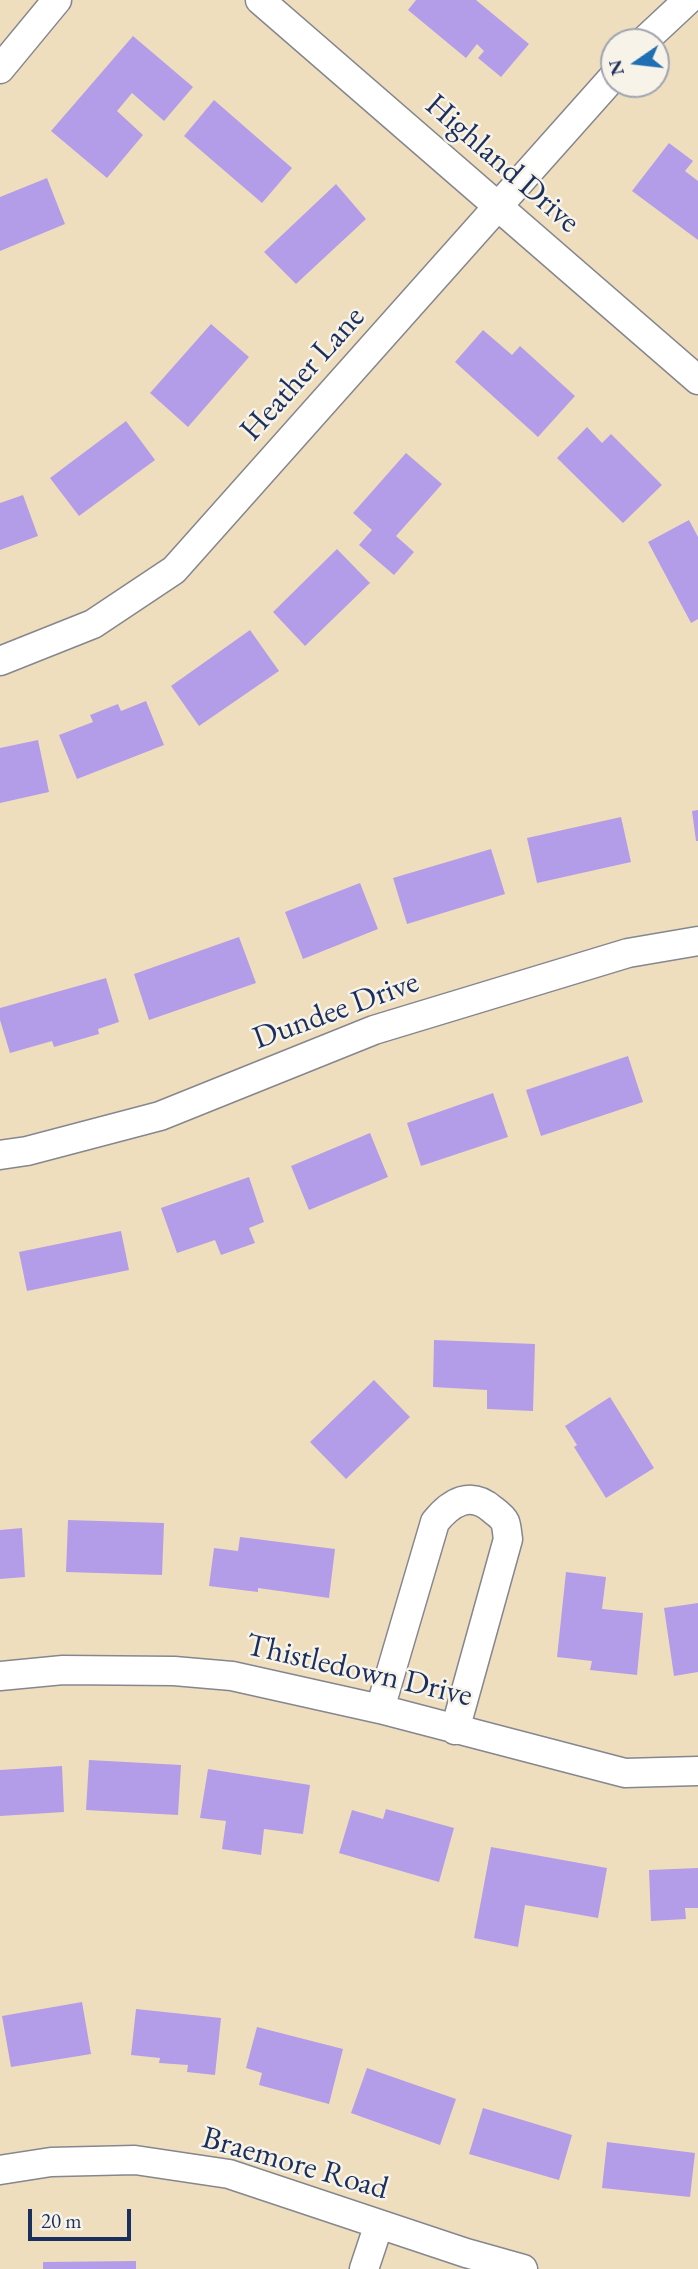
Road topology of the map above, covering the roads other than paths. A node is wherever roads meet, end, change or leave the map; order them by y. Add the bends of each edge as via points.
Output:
1 (57, 0) edge
2 (260, 0) edge
3 (688, 0) edge
4 (658, 28) edge
5 (0, 69) edge
6 (600, 92) edge
7 (498, 208) junction
8 (698, 380) edge
9 (0, 661) edge
10 (698, 941) edge
11 (0, 1155) edge
12 (0, 1676) edge
13 (380, 1709) junction
14 (455, 1730) junction
15 (698, 1771) edge
16 (0, 2169) edge
17 (379, 2224) junction
18 (463, 2261) edge
19 (364, 2269) edge
20 (523, 2269) edge

1 - 5 street
2 - 7 street, Highland Drive
3 - 4 street
6 - 7 street, Heather Lane
7 - 8 street, Highland Drive
7 - 9 street, Heather Lane via 174,570 93,624
10 - 11 street, Dundee Drive via 628,953 374,1030 160,1116
12 - 13 street, Thistledown Drive via 63,1670 174,1671 220,1675
13 - 14 street, Thistledown Drive
13 - 14 street via 435,1522 461,1501 477,1500 504,1520 508,1539
14 - 15 street, Thistledown Drive via 625,1773
16 - 17 street, Braemore Road via 51,2162 135,2160 229,2174
17 - 18 street, Braemore Road
17 - 19 street
18 - 20 street, Braemore Road

